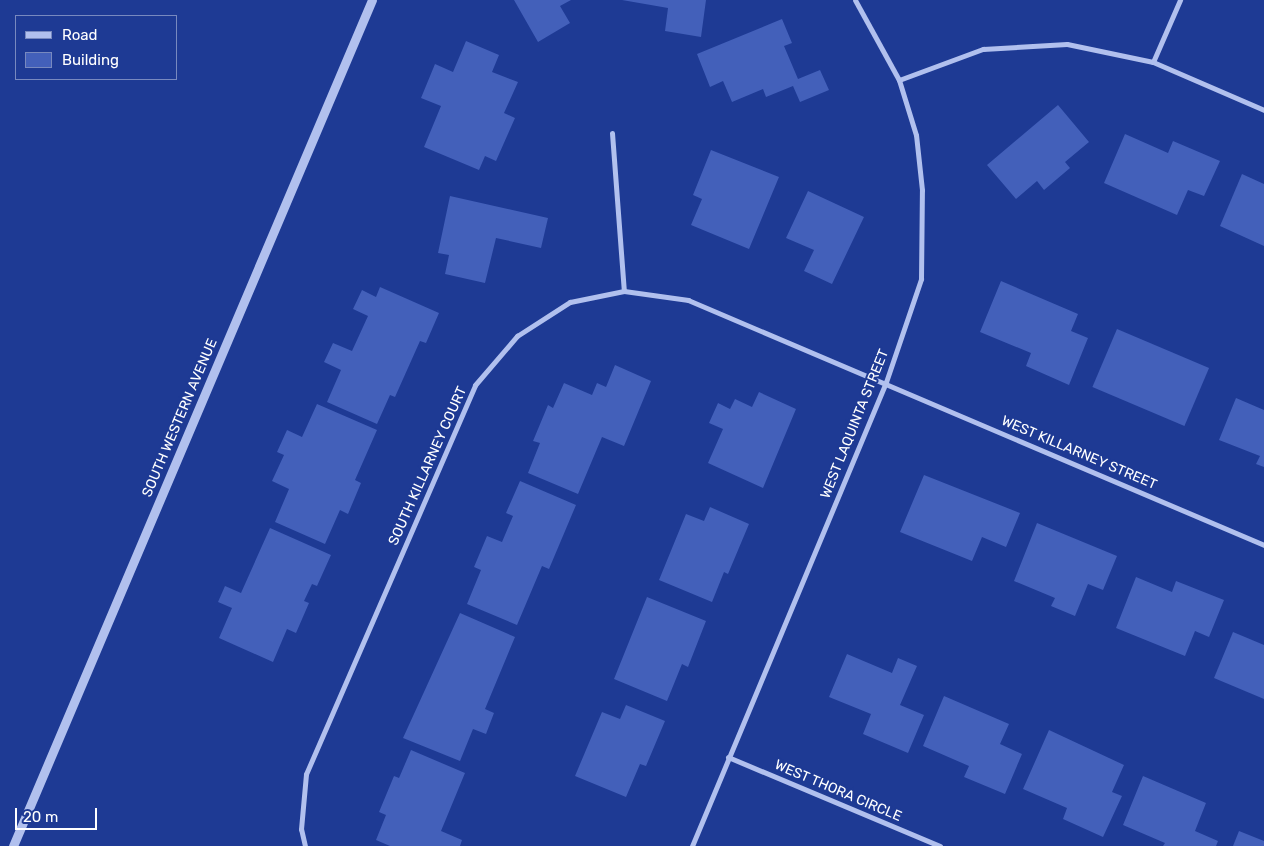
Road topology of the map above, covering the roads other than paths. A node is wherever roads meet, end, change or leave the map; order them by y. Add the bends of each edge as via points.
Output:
1 (372, 0) edge
2 (855, 0) edge
3 (1180, 0) edge
4 (1153, 62) junction
5 (898, 80) junction
6 (1264, 110) edge
7 (612, 133) dead end
8 (624, 291) junction
9 (886, 382) junction
10 (1264, 545) edge
11 (728, 757) junction
12 (13, 846) edge
13 (305, 846) edge
14 (692, 846) edge
15 (940, 846) edge

1 - 12 street, SOUTH WESTERN AVENUE
2 - 5 street, WEST LAQUINTA STREET
3 - 4 street
4 - 5 street via 1067,44 983,49
4 - 6 street
5 - 9 street, WEST LAQUINTA STREET via 916,134 922,190 921,279
7 - 8 street
8 - 9 street, SOUTH KILLARNEY COURT via 688,300
8 - 13 street, SOUTH KILLARNEY COURT via 570,302 517,336 475,385 306,774 301,828
9 - 10 street, WEST KILLARNEY STREET
9 - 11 street, WEST LAQUINTA STREET
11 - 14 street, WEST LAQUINTA STREET
11 - 15 street, WEST THORA CIRCLE

